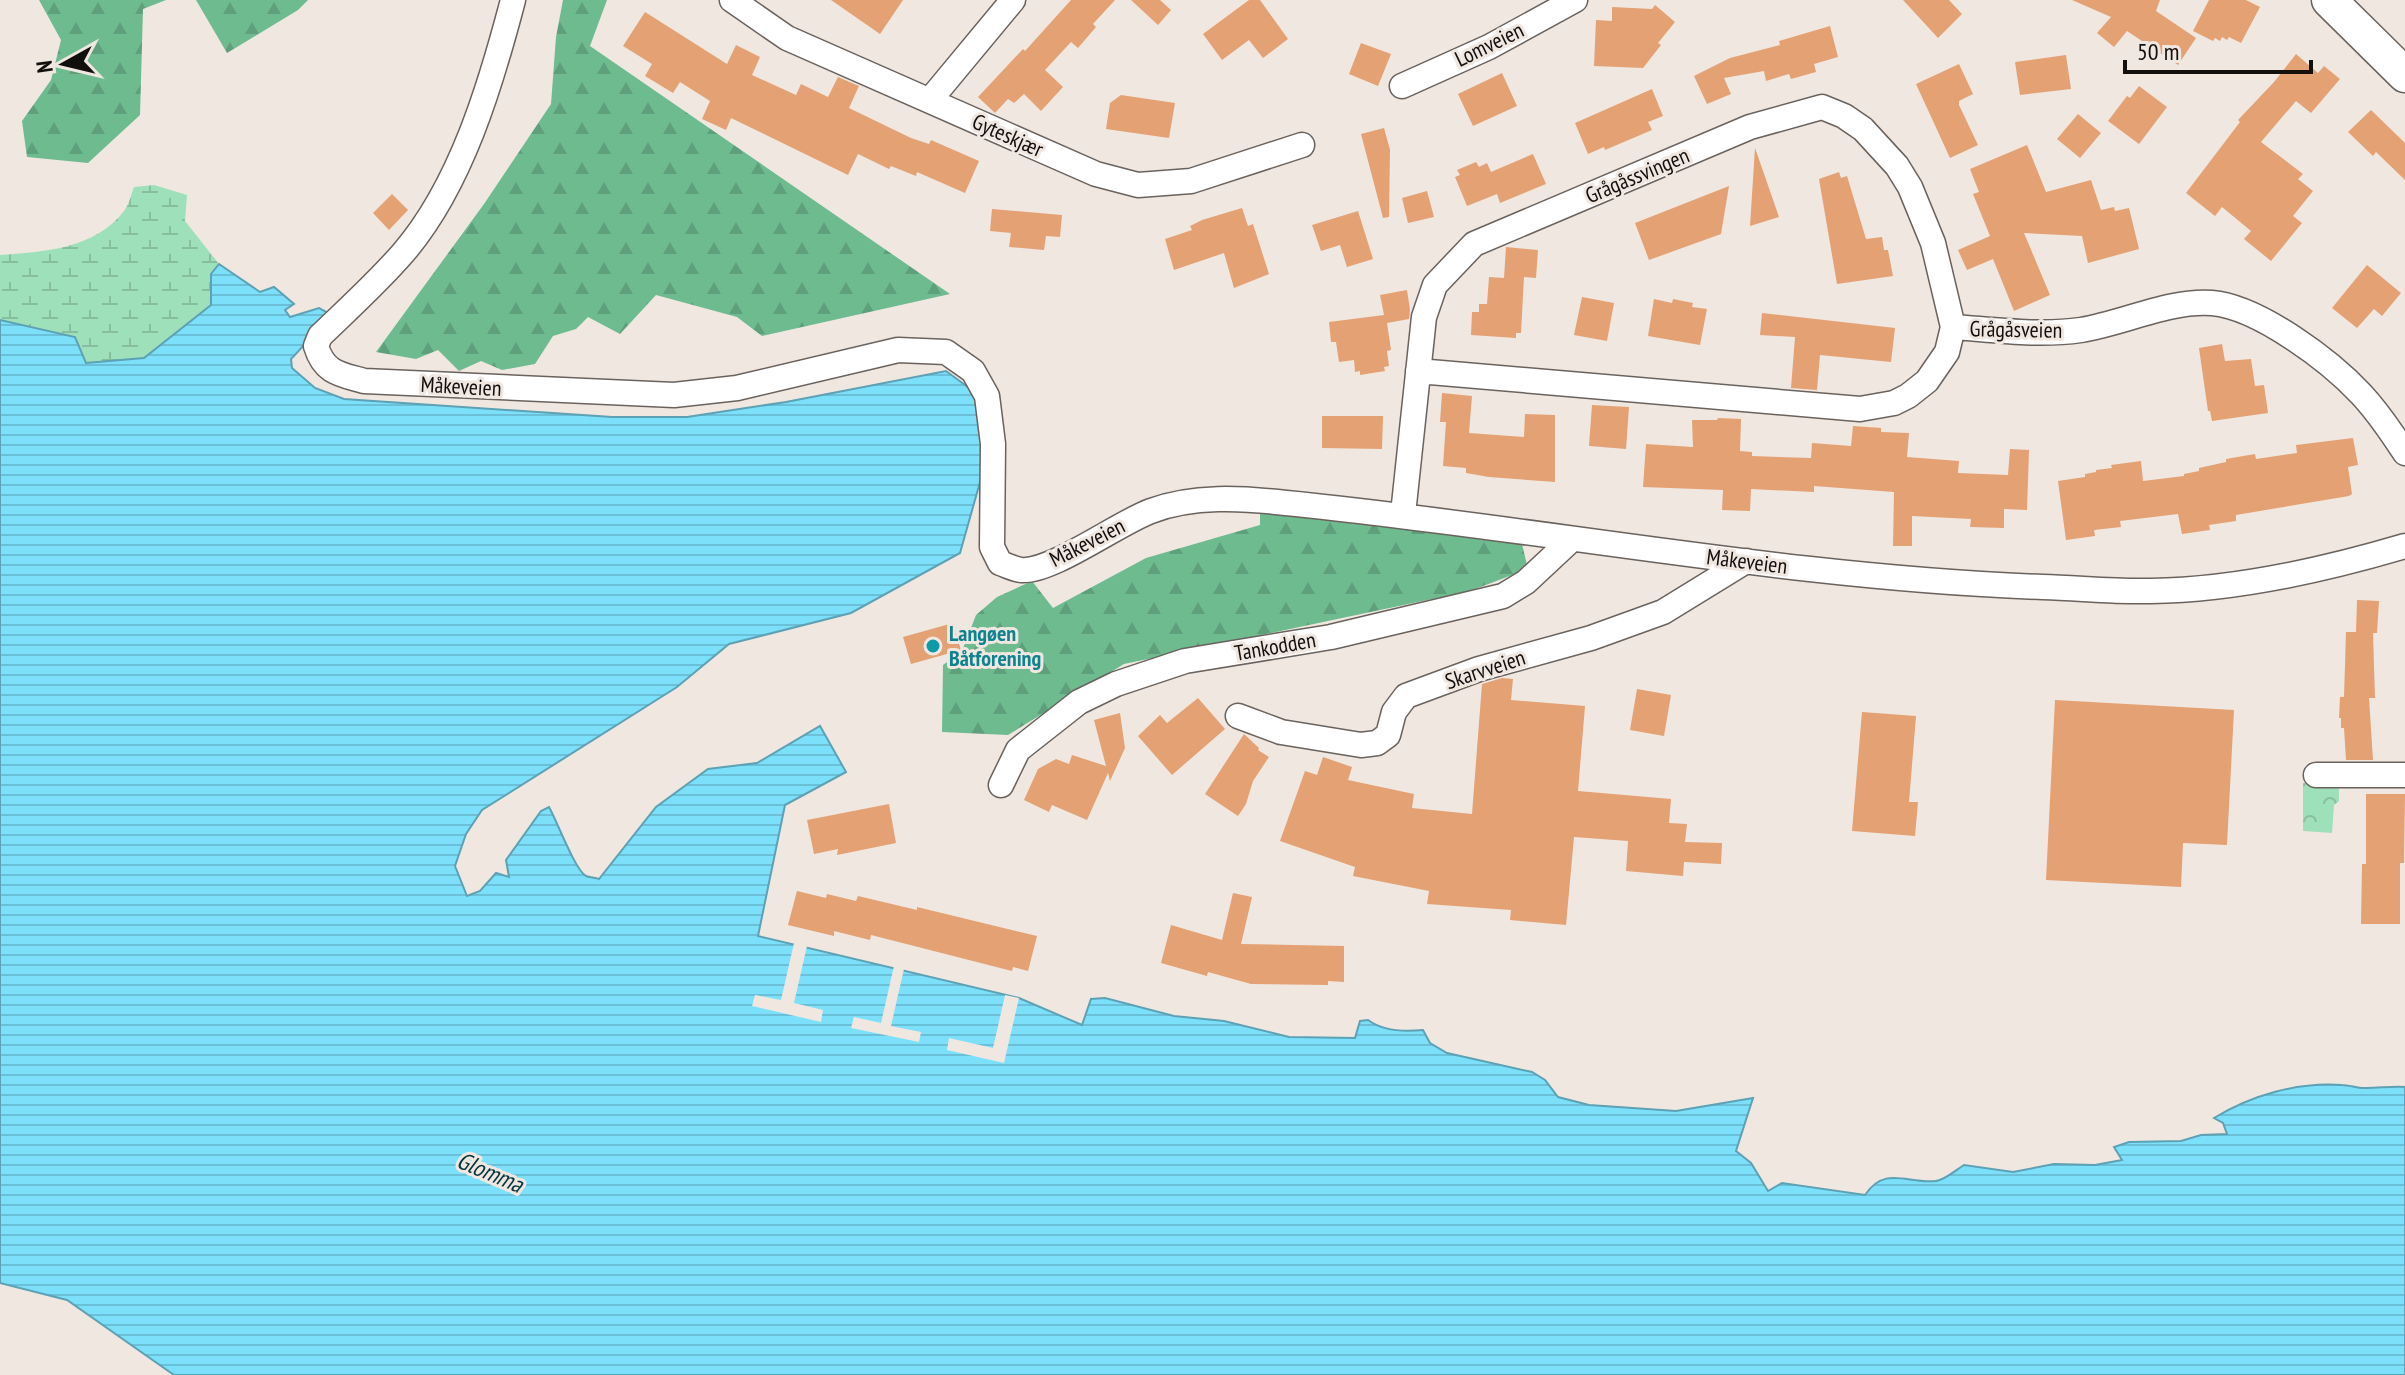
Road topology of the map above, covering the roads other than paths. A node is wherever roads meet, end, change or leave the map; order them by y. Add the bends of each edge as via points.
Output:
1 (513, 0) edge
2 (732, 0) edge
3 (1013, 0) edge
4 (1575, 0) edge
5 (2329, 0) edge
6 (2405, 75) edge
7 (1402, 86) dead end
8 (930, 100) junction
9 (1302, 145) dead end
10 (1953, 327) junction
11 (1418, 371) junction
12 (2405, 453) edge
13 (1403, 514) junction
14 (1571, 540) junction
15 (2405, 546) edge
16 (1746, 561) junction
17 (1238, 716) dead end
18 (2316, 775) dead end
19 (2405, 775) edge
20 (1001, 785) dead end

1 - 13 street, Måkeveien via 475,126 434,208 404,252 320,336 320,361 334,372 364,381 674,395 737,388 898,350 946,352 973,371 987,396 993,444 992,547 1000,563 1023,570 1052,562 1153,510 1200,501 1243,498
2 - 8 street, Gyteskjær via 787,38
3 - 8 street
4 - 7 street, Lomveien
5 - 6 main road
8 - 9 street, Gyteskjær via 1096,174 1138,185 1191,181
10 - 11 street, Grågåsveien via 1947,352 1927,381 1894,403 1860,409
10 - 11 street, Grågåssvingen via 1933,243 1910,187 1863,129 1822,107 1750,127 1474,244 1435,285 1424,317
10 - 12 street, Grågåsveien via 2051,332 2103,326 2185,304 2227,305 2262,318 2297,341 2360,393
11 - 13 street, Grågåssvingen
13 - 14 street, Måkeveien
14 - 16 street, Måkeveien
14 - 20 street, Tankodden via 1503,596 1331,637 1185,661 1116,684 1079,702 1018,750
15 - 16 street, Måkeveien via 2264,580 2152,591 1938,583
16 - 17 street, Skarvveien via 1663,612 1406,696 1394,712 1388,735 1377,743 1281,732
18 - 19 street

